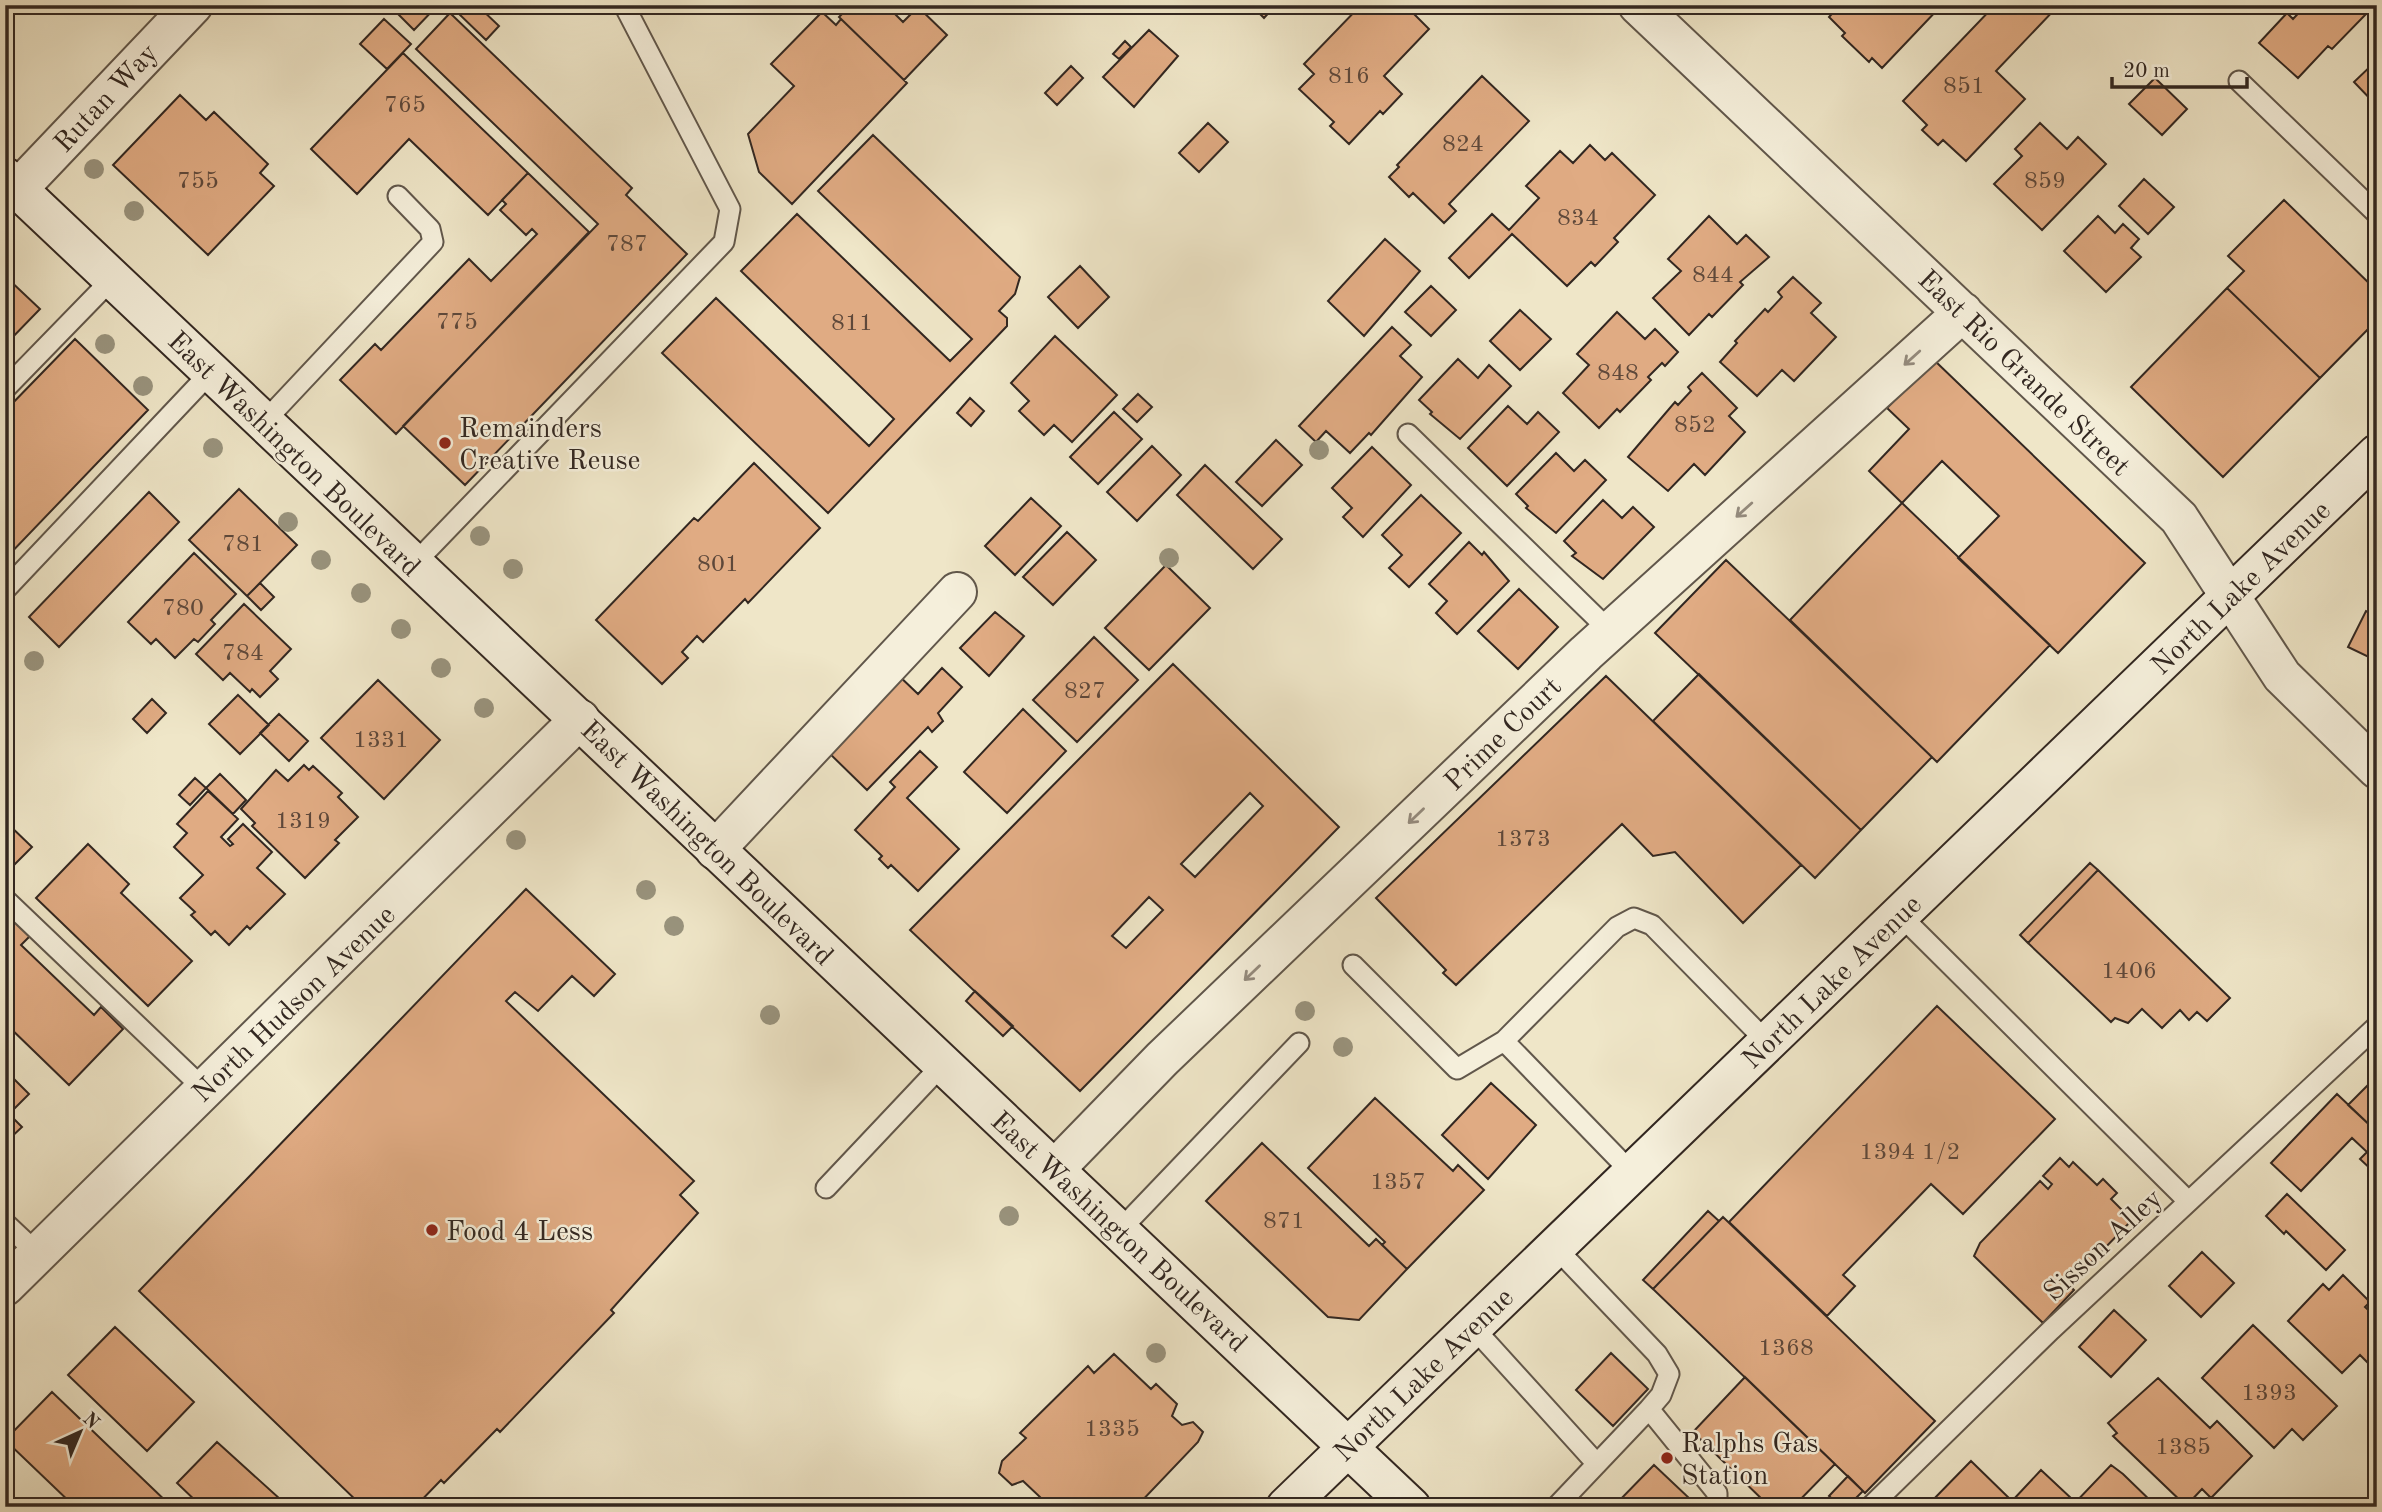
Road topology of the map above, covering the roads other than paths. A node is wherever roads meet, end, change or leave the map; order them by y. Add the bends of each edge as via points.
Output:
1 (193, 5) edge
2 (624, 5) edge
3 (1638, 5) edge
4 (2239, 81) dead end
5 (12, 183) edge
6 (398, 196) dead end
7 (2377, 214) edge
8 (112, 279) junction
9 (1963, 312) junction
10 (211, 373) junction
11 (5, 389) edge
12 (263, 422) junction
13 (1408, 435) dead end
14 (2377, 454) edge
15 (413, 565) junction
16 (5, 590) edge
17 (957, 592) dead end
18 (2229, 598) junction
19 (1610, 631) junction
20 (580, 719) junction
21 (2377, 769) edge
22 (715, 850) junction
23 (5, 899) edge
24 (1900, 915) junction
25 (1353, 965) dead end
26 (2377, 1026) edge
27 (1504, 1041) junction
28 (1767, 1042) junction
29 (1299, 1043) dead end
30 (943, 1064) junction
31 (205, 1090) junction
32 (1055, 1169) junction
33 (1632, 1173) junction
34 (826, 1188) dead end
35 (2188, 1201) junction
36 (5, 1223) edge
37 (1120, 1230) junction
38 (1555, 1247) junction
39 (38, 1254) junction
40 (5, 1286) edge
41 (1471, 1325) junction
42 (1649, 1409) junction
43 (1348, 1446) junction
44 (1597, 1464) junction
45 (1286, 1507) edge
46 (1411, 1507) edge
47 (1556, 1507) edge
48 (1717, 1507) edge
49 (1870, 1507) edge

1 - 5 street, Rutan Way
2 - 15 lane via 730,209 724,242
3 - 9 street, East Rio Grande Street
4 - 7 lane
5 - 8 street, East Washington Boulevard
6 - 12 lane via 430,229 433,242
8 - 10 street, East Washington Boulevard
8 - 11 lane
9 - 18 street, East Rio Grande Street via 2179,518
9 -> 19 street, Prime Court
10 - 12 street, East Washington Boulevard
10 - 16 lane
12 - 15 street, East Washington Boulevard
13 - 19 lane
14 - 18 street, North Lake Avenue
15 - 20 street, East Washington Boulevard
17 - 22 street
18 - 21 street, East Rio Grande Street via 2282,676
18 - 24 street, North Lake Avenue
19 -> 32 street, Prime Court via 1162,1059
20 - 22 street, East Washington Boulevard
20 - 31 street, North Hudson Avenue
22 - 30 street, East Washington Boulevard
23 - 31 lane
24 - 28 street, North Lake Avenue
24 - 35 lane
25 - 27 lane via 1457,1069
26 - 35 lane, Sisson Alley
27 - 28 lane via 1617,927 1634,918 1652,925
27 - 33 lane
28 - 33 street, North Lake Avenue
29 - 37 lane
30 - 32 street, East Washington Boulevard
30 - 34 lane
31 - 39 street, North Hudson Avenue
32 - 37 street, East Washington Boulevard
33 - 38 street, North Lake Avenue
35 - 49 lane, Sisson Alley
36 - 39 lane
37 - 43 street, East Washington Boulevard
38 - 41 street, North Lake Avenue
38 - 42 lane via 1657,1354 1669,1374
39 - 40 street, North Hudson Avenue
41 - 43 street, North Lake Avenue
41 - 44 lane
42 - 44 lane
42 - 48 lane via 1717,1493
43 - 45 street, North Lake Avenue
43 - 46 street, East Washington Boulevard
44 - 47 lane

